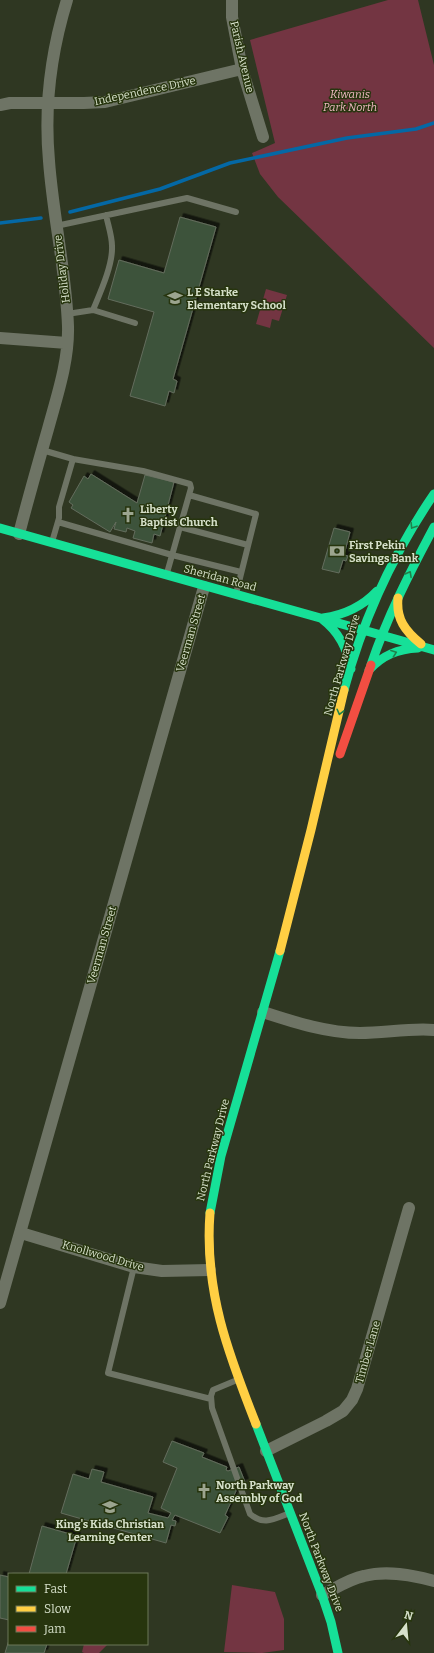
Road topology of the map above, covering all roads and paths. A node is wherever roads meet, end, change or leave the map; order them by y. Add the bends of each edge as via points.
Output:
1 (67, 0) edge
2 (232, 0) edge
3 (242, 69) junction
4 (48, 102) junction
5 (0, 105) edge
6 (263, 137) dead end
7 (236, 212) dead end
8 (106, 215) junction
9 (56, 226) junction
10 (93, 310) junction
11 (67, 314) junction
12 (135, 323) dead end
13 (0, 338) edge
14 (67, 343) junction
15 (42, 450) junction
16 (73, 459) junction
17 (434, 494) edge
18 (189, 495) junction
19 (58, 522) junction
20 (180, 527) junction
21 (434, 527) edge
22 (0, 528) edge
23 (19, 534) junction
24 (52, 543) junction
25 (248, 545) junction
26 (172, 555) junction
27 (242, 572) junction
28 (166, 576) junction
29 (204, 587) junction
30 (381, 587) junction
31 (236, 595) junction
32 (398, 596) junction
33 (320, 618) junction
34 (364, 630) junction
35 (380, 635) junction
36 (430, 649) edge
37 (351, 669) junction
38 (368, 672) junction
39 (305, 856) junction
40 (263, 1012) junction
41 (434, 1030) edge
42 (409, 1208) dead end
43 (21, 1233) junction
44 (134, 1267) junction
45 (210, 1270) junction
46 (0, 1303) edge
47 (238, 1379) junction
48 (211, 1399) junction
49 (266, 1451) junction
50 (290, 1513) junction
51 (434, 1581) edge
52 (322, 1595) junction
53 (338, 1653) edge

1 - 4 street, Holiday Drive via 51,67
2 - 3 street, Parish Avenue via 232,17
3 - 4 street, Independence Drive via 105,102
3 - 6 street, Parish Avenue
4 - 5 street, Independence Drive
4 - 9 street, Holiday Drive via 49,160
7 - 8 lane via 187,198
8 - 9 lane
8 - 10 lane via 112,238 112,254
9 - 11 street, Holiday Drive
10 - 11 lane
10 - 12 lane
11 - 14 street, Holiday Drive
13 - 14 street
14 - 15 street, Holiday Drive via 60,386
15 - 16 lane
15 - 23 street, Holiday Drive
16 - 18 lane via 190,484
16 - 19 lane via 59,507
17 -> 30 main road, North Parkway Drive via 404,540
18 - 20 lane
18 - 25 lane via 255,513
19 - 24 lane
19 - 26 lane
20 - 25 lane
20 - 26 lane
32 -> 21 main road, North Parkway Drive
22 - 23 main road, Sheridan Road
23 - 24 main road, Sheridan Road
24 - 28 main road, Sheridan Road
25 - 27 lane
26 - 27 lane
26 - 28 lane
27 - 31 lane
28 - 29 main road, Sheridan Road
29 - 31 main road, Sheridan Road
29 - 43 street, Veerman Street
30 - 33 main road via 356,608 332,617
30 - 34 main road, North Parkway Drive
31 - 33 main road, Sheridan Road
32 - 35 main road, North Parkway Drive
32 - 36 main road via 398,617 402,626
33 - 34 main road, Sheridan Road
33 - 37 main road via 333,629 344,644
34 - 35 main road, Sheridan Road
34 - 37 main road, North Parkway Drive
35 - 36 main road, Sheridan Road
35 - 38 main road, North Parkway Drive
38 -> 36 main road via 376,662 394,652 410,648
37 -> 39 main road, North Parkway Drive
38 - 39 main road, North Parkway Drive
39 - 40 main road, North Parkway Drive
40 - 41 street via 337,1031 364,1033 416,1028
40 - 45 main road, North Parkway Drive via 216,1177 209,1223
42 - 49 street, Timber Lane via 352,1400 343,1411
43 - 44 street, Knollwood Drive
43 - 46 street, Veerman Street
44 - 45 street, Knollwood Drive via 174,1272
44 - 48 lane via 108,1372
45 - 47 main road, North Parkway Drive via 222,1334
47 - 48 lane via 213,1390
47 - 49 main road, North Parkway Drive
48 - 50 lane via 250,1514 256,1520 265,1522
49 - 50 main road, North Parkway Drive
50 - 52 main road, North Parkway Drive
51 - 52 street via 395,1573 373,1574 352,1580
52 - 53 main road, North Parkway Drive

